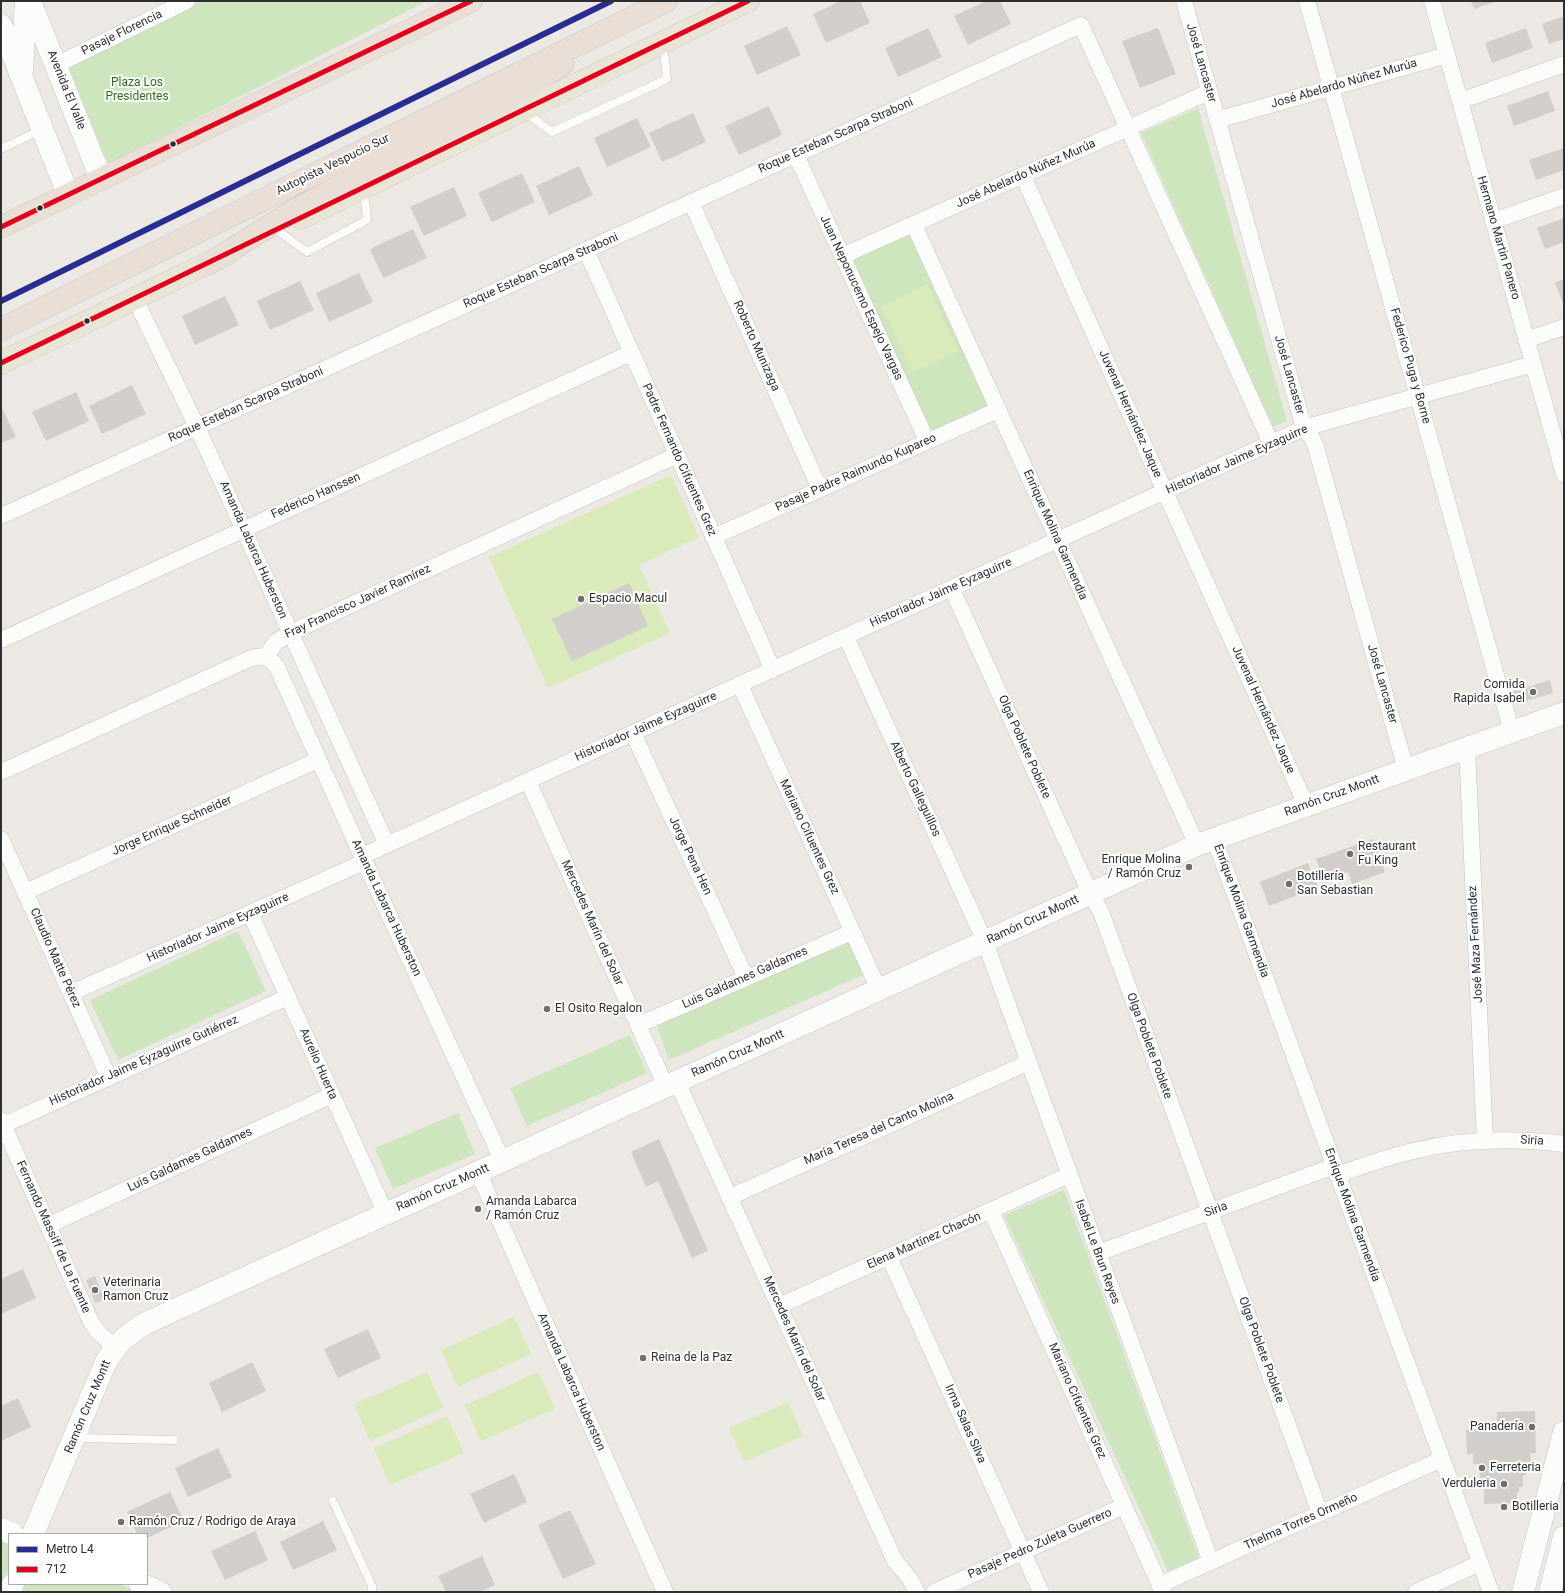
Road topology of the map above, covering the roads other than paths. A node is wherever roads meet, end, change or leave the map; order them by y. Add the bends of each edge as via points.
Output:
1 (26, 1) edge
2 (30, 1) edge
3 (187, 1) edge
4 (471, 1) edge
5 (666, 1) edge
6 (748, 1) edge
7 (1184, 1) edge
8 (1307, 1) edge
9 (1432, 1) edge
10 (635, 15) junction
11 (1, 25) edge
12 (663, 42) junction
13 (1447, 55) junction
14 (56, 64) junction
15 (1564, 64) edge
16 (21, 76) junction
17 (1331, 87) junction
18 (1209, 92) junction
19 (1460, 101) junction
20 (523, 110) junction
21 (1217, 120) junction
22 (1129, 128) junction
23 (42, 130) junction
24 (1, 149) edge
25 (796, 155) junction
26 (1023, 176) junction
27 (101, 178) junction
28 (364, 188) junction
29 (68, 194) junction
30 (1564, 196) edge
31 (691, 202) junction
32 (1493, 221) junction
33 (5, 222) edge
34 (914, 224) junction
35 (276, 230) junction
36 (586, 250) junction
37 (842, 256) junction
38 (208, 264) junction
39 (134, 300) junction
40 (1564, 327) edge
41 (1, 329) edge
42 (1526, 340) junction
43 (631, 353) junction
44 (1, 363) edge
45 (1533, 364) junction
46 (1418, 396) junction
47 (998, 410) junction
48 (197, 427) junction
49 (1304, 428) junction
50 (927, 441) junction
51 (1271, 443) junction
52 (677, 455) junction
53 (1562, 456) edge
54 (1564, 474) edge
55 (820, 489) junction
56 (1165, 492) junction
57 (1, 516) edge
58 (244, 530) junction
59 (714, 537) junction
60 (1058, 541) junction
61 (952, 589) junction
62 (290, 633) junction
63 (846, 637) junction
64 (1, 640) edge
65 (266, 658) junction
66 (773, 670) junction
67 (740, 685) junction
68 (1564, 713) edge
69 (1512, 732) junction
70 (633, 733) junction
71 (1467, 748) junction
72 (318, 760) junction
73 (1406, 770) junction
74 (1, 772) edge
75 (528, 781) junction
76 (1306, 806) junction
77 (1, 839) edge
78 (1205, 842) junction
79 (387, 845) junction
80 (363, 859) junction
81 (25, 892) junction
82 (1090, 894) junction
83 (250, 913) junction
84 (852, 932) junction
85 (985, 942) junction
86 (746, 978) junction
87 (879, 990) junction
88 (71, 993) junction
89 (288, 997) junction
90 (638, 1025) junction
91 (1029, 1062) junction
92 (109, 1078) junction
93 (672, 1084) junction
94 (332, 1095) junction
95 (2, 1123) edge
96 (1484, 1140) junction
97 (1564, 1144) edge
98 (503, 1162) junction
99 (1336, 1170) junction
100 (478, 1172) junction
101 (1069, 1175) junction
102 (730, 1197) junction
103 (991, 1211) junction
104 (1210, 1212) junction
105 (386, 1214) junction
106 (48, 1225) junction
107 (1098, 1253) junction
108 (890, 1256) junction
109 (779, 1306) junction
110 (115, 1347) junction
111 (75, 1438) junction
112 (1563, 1438) edge
113 (174, 1440) dead end
114 (1442, 1459) junction
115 (333, 1501) dead end
116 (1124, 1506) junction
117 (1320, 1513) junction
118 (1, 1529) edge
119 (11, 1533) edge
120 (33, 1533) edge
121 (1564, 1537) edge
122 (1023, 1552) junction
123 (1211, 1562) junction
124 (1480, 1563) junction
125 (142, 1585) edge
126 (1161, 1589) edge
127 (160, 1592) edge
128 (372, 1592) edge
129 (665, 1592) edge
130 (917, 1592) edge
131 (934, 1592) edge
132 (1041, 1592) edge
133 (1416, 1592) edge
134 (1491, 1592) edge
135 (1523, 1592) edge
136 (1550, 1592) edge

1 - 16 street
2 - 14 street, Avenida El Valle
3 - 14 street, Pasaje Florencia
4 - 27 highway
5 - 10 highway, Autopista Vespucio Sur
6 - 12 main road
7 - 18 street, José Lancaster
8 - 17 street, Federico Puga y Borne
9 - 13 street, Hermano Martin Panero
10 - 38 highway via 523,90 295,210
10 - 41 highway, Autopista Vespucio Sur
11 - 16 street
12 - 20 main road
12 - 20 lane via 667,79 552,132
13 - 17 street, José Abelardo Núñez Murúa
13 - 19 street, Hermano Martin Panero
14 - 27 street, Avenida El Valle
15 - 19 street
16 - 23 street
17 - 21 street, José Abelardo Núñez Murúa
17 - 46 street, Federico Puga y Borne
18 - 21 street, José Lancaster
18 - 22 street, José Abelardo Núñez Murúa
19 - 32 street, Hermano Martin Panero
20 - 28 main road
21 - 49 street, José Lancaster
22 - 25 street, Roque Esteban Scarpa Straboni via 1081,25
22 - 26 street, José Abelardo Núñez Murúa
22 - 51 street
23 - 24 lane
23 - 29 street
25 - 31 street, Roque Esteban Scarpa Straboni
25 - 37 street, Juan Neponucemo Espejo Vargas
26 - 34 street, José Abelardo Núñez Murúa
26 - 56 street, Juvenal Hernández Jaque
27 - 29 highway
28 - 35 main road
28 - 35 lane via 367,220 306,252
29 - 33 highway
30 - 32 street
31 - 36 street, Roque Esteban Scarpa Straboni
31 - 55 street, Roberto Munizaga
32 - 42 street, Hermano Martin Panero
34 - 37 street, José Abelardo Núñez Murúa
34 - 47 street, Enrique Molina Garmendia
35 - 38 main road
36 - 43 street, Padre Fernando Cifuentes Grez
36 - 48 street, Roque Esteban Scarpa Straboni
37 - 50 street, Juan Neponucemo Espejo Vargas
38 - 39 main road
39 - 44 main road
39 - 48 street, Amanda Labarca Huberston
40 - 42 street
42 - 45 street, Hermano Martin Panero
43 - 52 street, Padre Fernando Cifuentes Grez
43 - 58 street, Federico Hanssen
45 - 46 street, Historiador Jaime Eyzaguirre
45 - 53 street, Hermano Martin Panero
46 - 49 street, Historiador Jaime Eyzaguirre
46 - 69 street, Federico Puga y Borne
47 - 50 street, Pasaje Padre Raimundo Kupareo
47 - 60 street, Enrique Molina Garmendia
48 - 57 street, Roque Esteban Scarpa Straboni
48 - 58 street, Amanda Labarca Huberston
49 - 51 street, Historiador Jaime Eyzaguirre
49 - 73 street, José Lancaster via 1315,444
50 - 55 street, Pasaje Padre Raimundo Kupareo
51 - 56 street, Historiador Jaime Eyzaguirre
52 - 59 street, Padre Fernando Cifuentes Grez
52 - 62 street, Fray Francisco Javier Ramírez
53 - 54 street, Hermano Martin Panero
55 - 59 street, Pasaje Padre Raimundo Kupareo
56 - 60 street, Historiador Jaime Eyzaguirre
56 - 76 street, Juvenal Hernández Jaque
58 - 62 street, Amanda Labarca Huberston
58 - 64 street, Federico Hanssen
59 - 66 street, Padre Fernando Cifuentes Grez
60 - 61 street, Historiador Jaime Eyzaguirre
60 - 78 street, Enrique Molina Garmendia
61 - 63 street, Historiador Jaime Eyzaguirre
61 - 82 street, Olga Poblete Poblete
62 - 65 street, Fray Francisco Javier Ramírez via 276,642
62 - 79 street, Amanda Labarca Huberston
63 - 66 street, Historiador Jaime Eyzaguirre
63 - 85 street, Alberto Galleguillos
65 - 72 street, Amanda Labarca Huberston via 277,668
65 - 74 street via 249,658
66 - 67 street, Historiador Jaime Eyzaguirre
67 - 70 street, Historiador Jaime Eyzaguirre
67 - 84 street, Mariano Cifuentes Grez
68 - 69 street, Ramón Cruz Montt
69 - 71 street, Ramón Cruz Montt
70 - 75 street, Historiador Jaime Eyzaguirre
70 - 86 street, Jorge Pena Hen
71 - 73 street, Ramón Cruz Montt
71 - 96 street, José Maza Fernández
72 - 80 street, Amanda Labarca Huberston
72 - 81 street, Jorge Enrique Schneider
73 - 76 street, Ramón Cruz Montt
75 - 79 street, Historiador Jaime Eyzaguirre
75 - 90 street, Mercedes Marín del Solar
76 - 78 street, Ramón Cruz Montt
77 - 81 street, Claudio Matte Pérez
78 - 82 street, Ramón Cruz Montt
78 - 99 street, Enrique Molina Garmendia
79 - 80 street, Historiador Jaime Eyzaguirre
80 - 83 street, Historiador Jaime Eyzaguirre
80 - 98 street, Amanda Labarca Huberston
81 - 88 street, Claudio Matte Pérez
82 - 85 street, Ramón Cruz Montt
82 - 104 street, Olga Poblete Poblete via 1101,912
83 - 88 street, Historiador Jaime Eyzaguirre
83 - 89 street, Aurelio Huerta
84 - 86 street, Luis Galdames Galdames
84 - 87 street, Mariano Cifuentes Grez
85 - 87 street, Ramón Cruz Montt
85 - 91 street, Isabel Le Brun Reyes
86 - 90 street, Luis Galdames Galdames
87 - 93 street, Ramón Cruz Montt
88 - 92 street, Claudio Matte Pérez
89 - 92 street, Historiador Jaime Eyzaguirre Gutiérrez
89 - 94 street, Aurelio Huerta
90 - 93 street, Mercedes Marín del Solar
91 - 101 street, Isabel Le Brun Reyes
91 - 102 street, María Teresa del Canto Molina
92 - 95 street, Historiador Jaime Eyzaguirre Gutiérrez
93 - 98 street, Ramón Cruz Montt
93 - 102 street, Mercedes Marín del Solar
94 - 105 street, Aurelio Huerta
94 - 106 street, Luis Galdames Galdames
95 - 106 street, Fernando Massiff de La Fuente
96 - 97 street, Siria
96 - 99 street, Siria via 1414,1151
98 - 100 street, Ramón Cruz Montt
99 - 104 street, Siria
99 - 114 street, Enrique Molina Garmendia
100 - 105 street, Ramón Cruz Montt
100 - 129 street, Amanda Labarca Huberston
101 - 103 street, Elena Martínez Chacón
101 - 107 street, Isabel Le Brun Reyes
102 - 109 street, Mercedes Marín del Solar
103 - 108 street, Elena Martínez Chacón
103 - 116 street, Mariano Cifuentes Grez
104 - 107 street, Siria
104 - 117 street, Olga Poblete Poblete
105 - 110 street, Ramón Cruz Montt via 146,1324
106 - 110 street, Fernando Massiff de La Fuente via 91,1322
107 - 123 street, Isabel Le Brun Reyes
108 - 109 street, Elena Martínez Chacón
108 - 122 street, Irma Salas Silva
109 - 130 street, Mercedes Marín del Solar via 895,1561
110 - 111 street, Ramón Cruz Montt via 105,1364
111 - 113 lane
111 - 120 street, Ramón Cruz Montt
112 - 135 street
114 - 117 street, Thelma Torres Ormeño
114 - 124 street, Enrique Molina Garmendia
115 - 128 lane via 372,1586
116 - 122 street, Pasaje Pedro Zuleta Guerrero
116 - 126 street, Mariano Cifuentes Grez
117 - 123 street, Thelma Torres Ormeño
118 - 119 street
121 - 136 street
122 - 131 street, Pasaje Pedro Zuleta Guerrero
122 - 132 street, Irma Salas Silva
123 - 126 street, Thelma Torres Ormeño
124 - 133 street
124 - 134 street, Enrique Molina Garmendia
125 - 127 street

